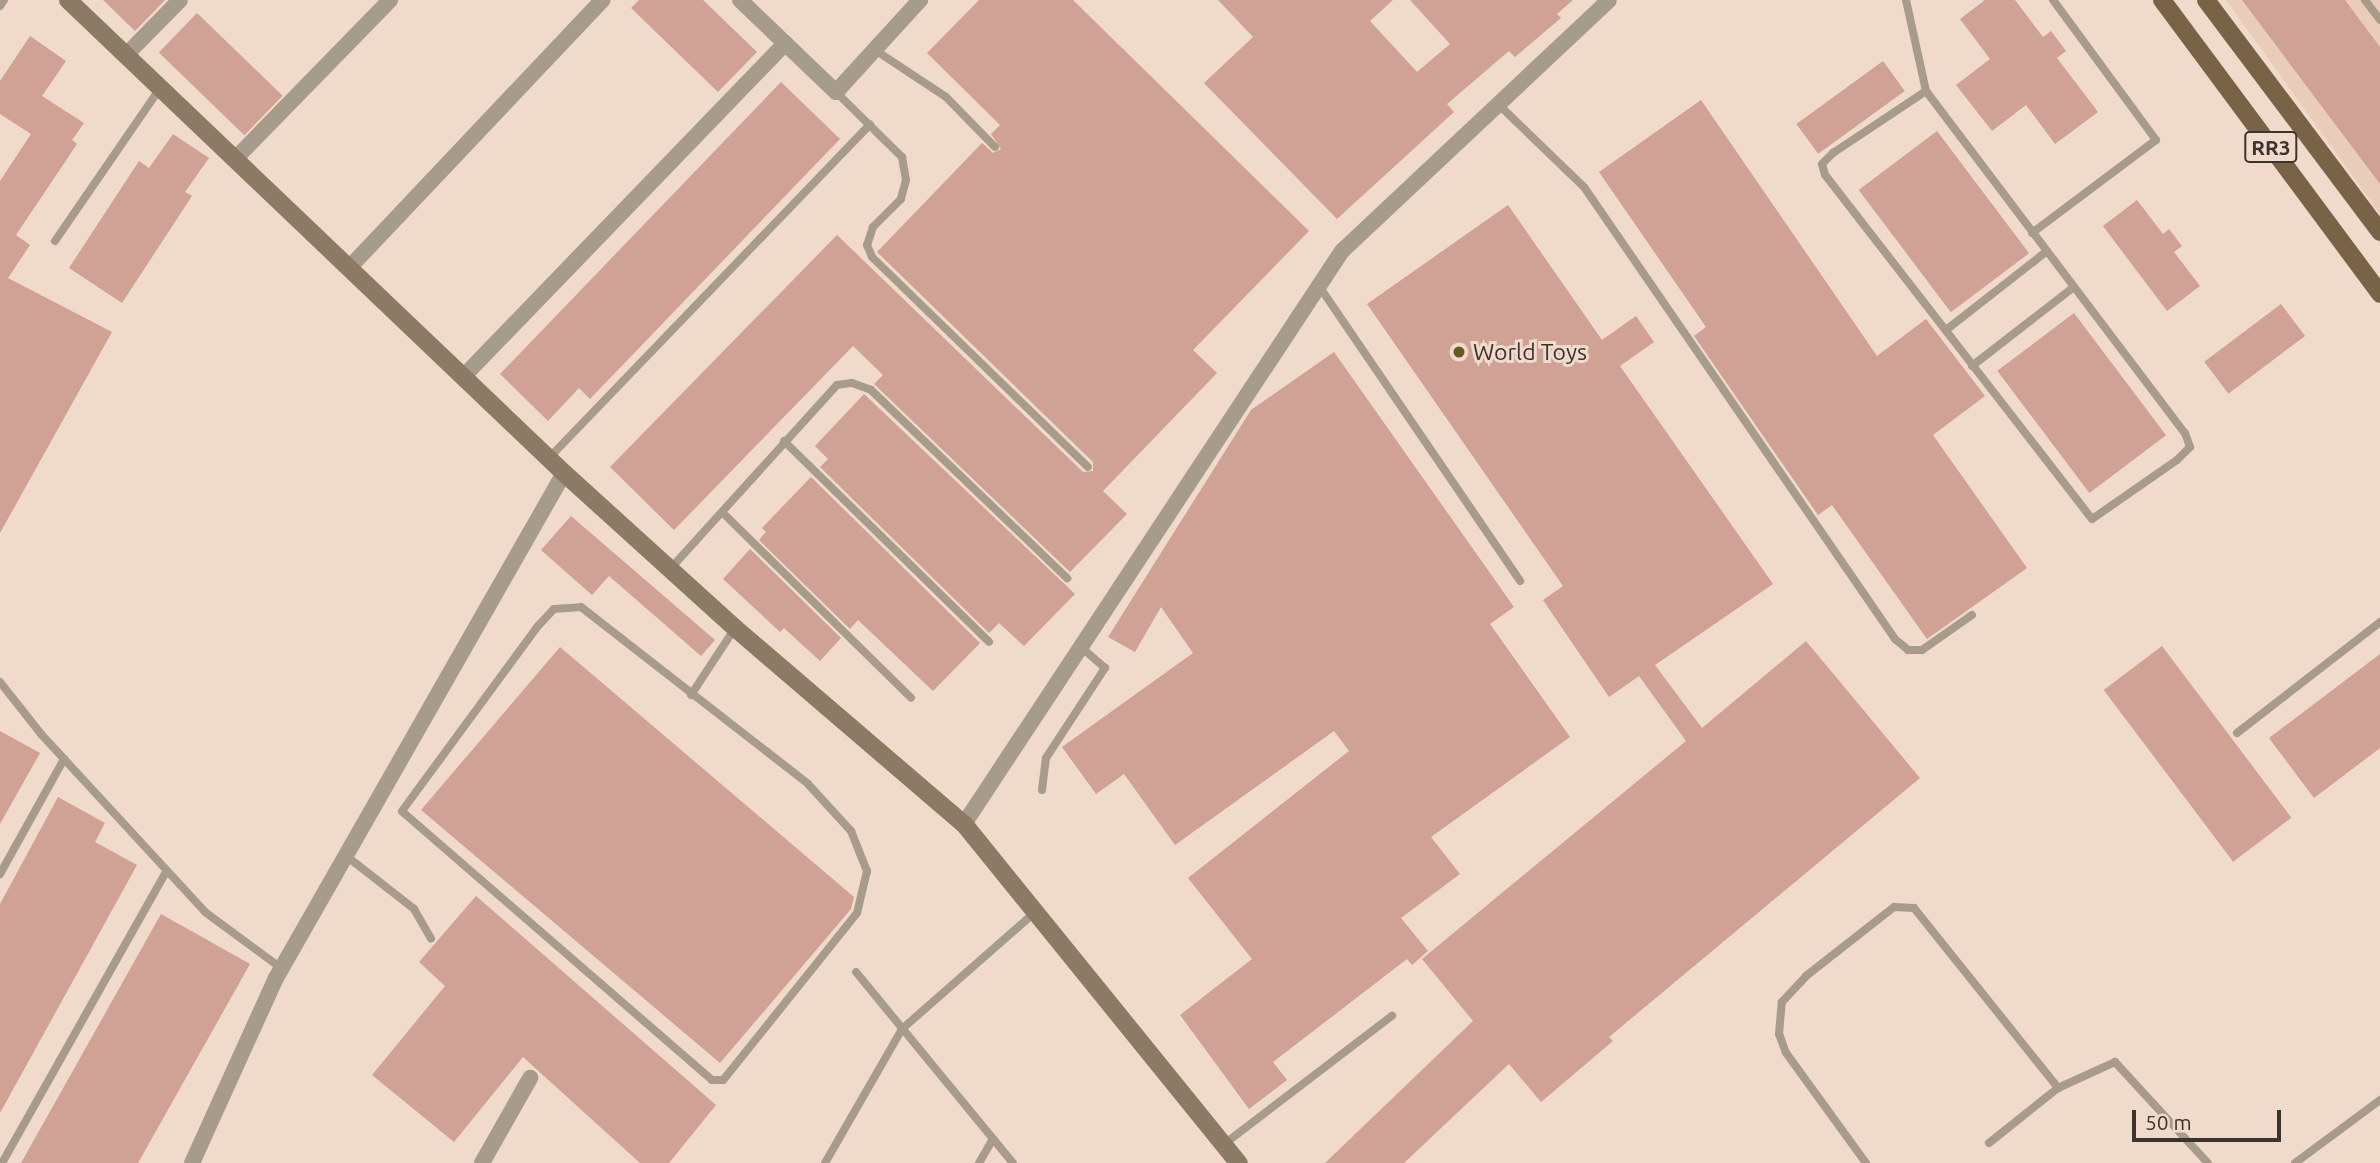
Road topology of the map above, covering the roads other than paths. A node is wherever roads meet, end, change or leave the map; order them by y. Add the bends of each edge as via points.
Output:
1 (4, 0) edge
2 (68, 0) edge
3 (180, 0) edge
4 (390, 0) edge
5 (602, 0) edge
6 (740, 0) edge
7 (920, 0) edge
8 (1609, 0) edge
9 (1906, 0) edge
10 (2053, 0) edge
11 (2162, 0) edge
12 (2206, 0) edge
13 (2365, 0) edge
14 (0, 6) edge
15 (2380, 20) edge
16 (785, 43) junction
17 (875, 50) junction
18 (127, 55) junction
19 (160, 88) junction
20 (1926, 91) junction
21 (836, 92) junction
22 (1498, 104) junction
23 (870, 125) junction
24 (995, 148) dead end
25 (235, 159) junction
26 (2380, 232) edge
27 (2032, 233) junction
28 (55, 242) dead end
29 (2048, 251) junction
30 (349, 268) junction
31 (1319, 286) junction
32 (2074, 287) junction
33 (2380, 294) edge
34 (1946, 330) junction
35 (1972, 366) junction
36 (463, 377) junction
37 (784, 441) junction
38 (549, 459) junction
39 (1088, 467) dead end
40 (564, 473) junction
41 (722, 512) junction
42 (671, 568) junction
43 (1067, 578) dead end
44 (1520, 581) dead end
45 (1972, 615) dead end
46 (2380, 622) edge
47 (735, 628) junction
48 (989, 642) dead end
49 (1079, 645) junction
50 (0, 682) edge
51 (691, 695) junction
52 (911, 698) dead end
53 (2237, 733) dead end
54 (64, 759) junction
55 (1042, 790) dead end
56 (964, 824) junction
57 (345, 855) junction
58 (166, 872) junction
59 (0, 874) edge
60 (1035, 912) junction
61 (431, 938) dead end
62 (281, 968) junction
63 (856, 972) dead end
64 (1392, 1016) dead end
65 (902, 1029) junction
66 (530, 1078) dead end
67 (2058, 1088) junction
68 (2380, 1100) edge
69 (993, 1139) junction
70 (1989, 1143) dead end
71 (1223, 1145) junction
72 (2, 1163) edge
73 (192, 1163) edge
74 (482, 1163) edge
75 (825, 1163) edge
76 (979, 1163) edge
77 (1013, 1163) edge
78 (1238, 1163) edge
79 (1866, 1163) edge
80 (2208, 1163) edge
81 (2295, 1163) edge

1 - 14 lane
2 - 18 street
3 - 18 street
4 - 25 street
5 - 30 street
6 - 16 street
7 - 17 street
8 - 22 street
9 - 20 lane
10 - 27 lane via 2156,140
11 - 33 main road, RR3
12 - 26 main road, RR3
13 - 15 lane
16 - 21 street
16 - 36 street
17 - 21 street
17 - 24 lane via 946,97
18 - 19 street
19 - 25 street
19 - 28 lane
20 - 27 lane
20 - 34 lane via 1822,164 1825,175
21 - 23 lane
22 - 31 street via 1364,229
22 - 45 lane via 1584,187 1895,639 1908,650 1922,650
23 - 38 lane
23 - 39 lane via 902,157 906,180 901,199 873,227 867,245 872,257
25 - 30 street
27 - 29 lane
29 - 32 lane
29 - 34 lane
30 - 36 street
31 - 44 lane
31 - 49 street
32 - 35 lane
32 - 35 lane via 2185,433 2190,447 2177,460 2092,519
34 - 35 lane
36 - 38 street
37 - 41 lane
37 - 43 lane via 837,386 852,383 871,390
37 - 48 lane
38 - 40 street
40 - 42 street
40 - 57 street
41 - 42 lane
41 - 52 lane
42 - 47 street
46 - 53 lane
47 - 51 lane
47 - 56 street
49 - 55 lane via 1105,668 1046,758
49 - 56 street
50 - 54 lane
51 - 51 lane via 581,607 554,610 402,811 712,1080 723,1080 857,914 867,872 851,831 807,784
54 - 58 lane
54 - 59 lane
56 - 60 street
57 - 61 lane via 414,909
57 - 62 street
58 - 62 lane via 205,912
58 - 72 lane
60 - 65 lane
60 - 71 street
62 - 73 street
63 - 65 lane
64 - 71 lane
65 - 69 lane
65 - 75 lane
66 - 74 street
67 - 70 lane
67 - 79 lane via 1914,908 1894,906 1806,976 1782,1002 1779,1034 1786,1053
67 - 80 lane via 2115,1062
68 - 81 lane
69 - 76 lane
69 - 77 lane
71 - 78 street

